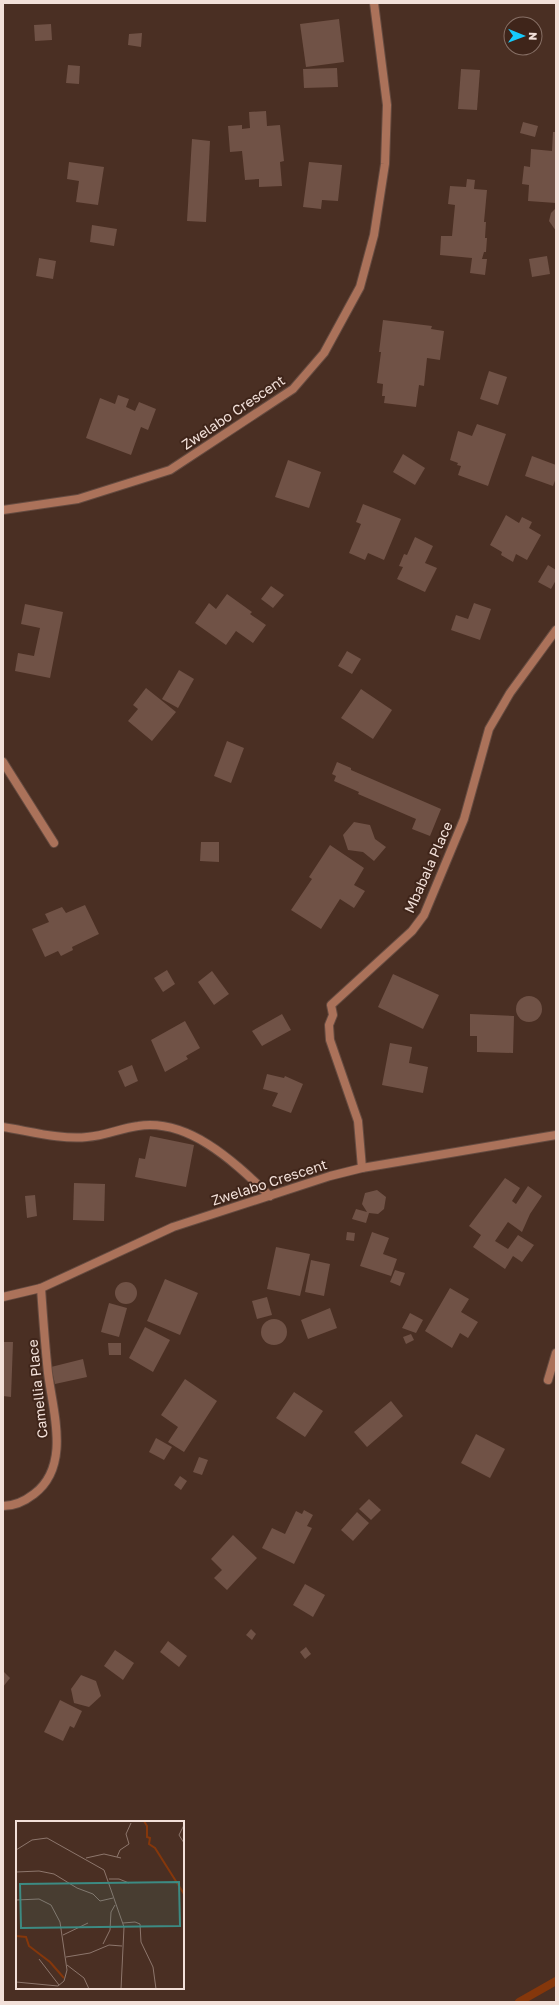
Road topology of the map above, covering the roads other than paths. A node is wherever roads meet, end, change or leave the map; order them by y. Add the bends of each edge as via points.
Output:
1 (374, 3) edge
2 (3, 510) edge
3 (556, 630) edge
4 (3, 762) edge
5 (54, 843) dead end
6 (3, 1127) edge
7 (556, 1135) edge
8 (362, 1168) junction
9 (270, 1196) junction
10 (41, 1288) junction
11 (3, 1297) edge
12 (556, 1353) edge
13 (548, 1380) dead end
14 (3, 1506) edge

1 - 2 street, Zwelabo Crescent via 387,105 385,164 374,235 360,287 324,353 293,389 170,470 78,499
3 - 8 street, Mbabala Place via 510,693 489,729 464,819 424,915 412,931 330,1005 333,1015 329,1025 330,1040 358,1121
4 - 5 street
6 - 9 street via 88,1137 139,1126 158,1125 194,1136 207,1143 233,1162
7 - 8 street, Zwelabo Crescent
8 - 9 street, Zwelabo Crescent
9 - 10 street, Zwelabo Crescent via 173,1227
10 - 11 street, Zwelabo Crescent
10 - 14 street, Camellia Place via 44,1340 55,1415 54,1461 49,1478 38,1492 26,1501
12 - 13 street

